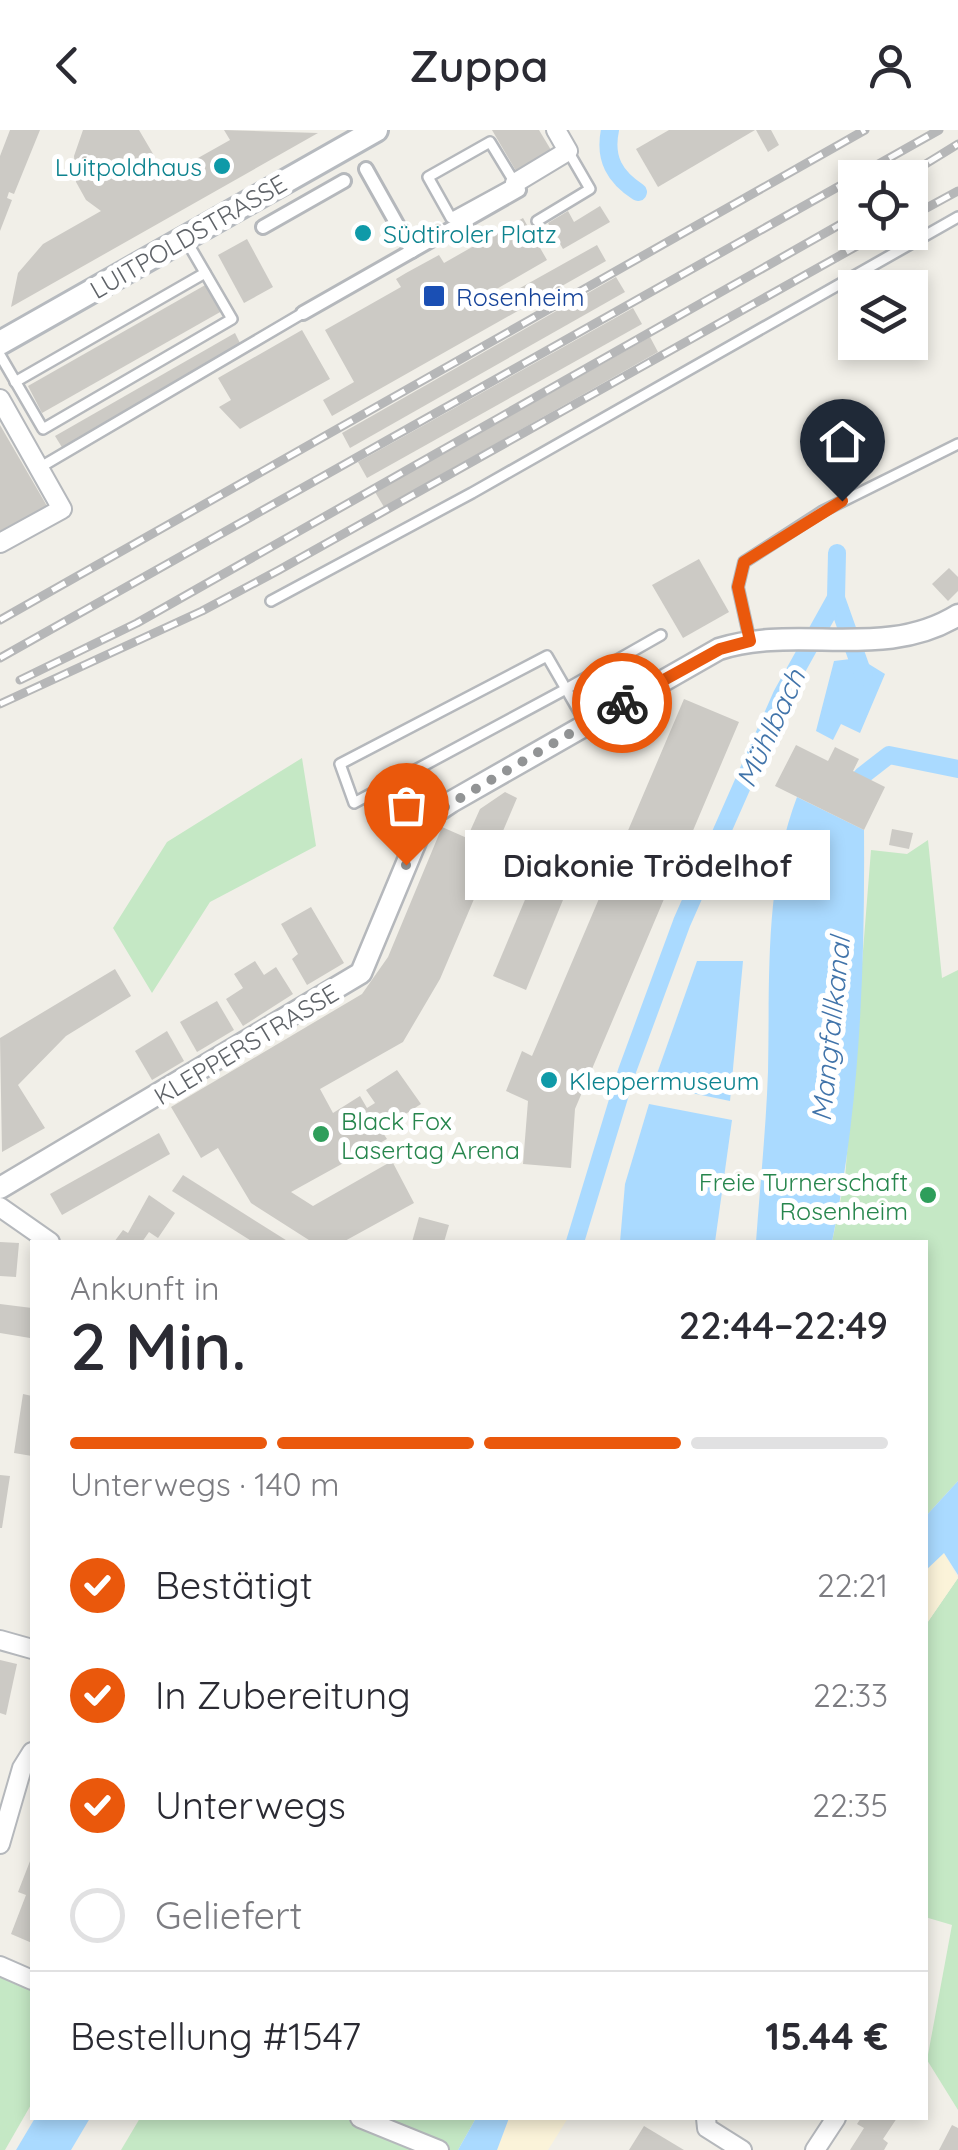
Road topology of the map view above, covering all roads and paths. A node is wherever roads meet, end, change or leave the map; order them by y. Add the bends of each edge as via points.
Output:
1 (376, 130) edge
2 (556, 130) edge
3 (345, 137) edge
4 (568, 151) junction
5 (366, 168) joint
6 (344, 181) dead end
7 (517, 186) junction
8 (958, 217) edge
9 (536, 221) dead end
10 (263, 226) dead end
11 (184, 238) junction
12 (412, 250) junction
13 (205, 274) junction
14 (303, 313) joint
15 (0, 343) edge
16 (0, 355) edge
17 (15, 382) junction
18 (0, 399) edge
19 (958, 444) edge
20 (39, 468) junction
21 (9, 534) edge
22 (270, 600) dead end
23 (958, 615) edge
24 (661, 635) dead end
25 (750, 641) junction
26 (566, 689) junction
27 (586, 724) junction
28 (0, 1188) edge
29 (0, 1207) edge
30 (47, 1240) edge
31 (0, 1640) edge
32 (30, 1648) edge
33 (30, 1755) edge
34 (3, 1823) edge
35 (0, 1844) edge
36 (0, 1966) edge
37 (30, 1979) edge
38 (365, 2120) edge
39 (706, 2120) edge
40 (835, 2120) edge
41 (434, 2148) edge
42 (742, 2150) edge
43 (815, 2150) edge

1 - 3 main road, LUITPOLDSTRASSE
2 - 4 street
3 - 5 lane
3 - 11 main road, LUITPOLDSTRASSE
4 - 7 street
4 - 9 lane via 590,189
5 - 12 street
6 - 10 street
7 - 7 lane via 490,142 428,177 452,218
7 - 12 street
8 - 22 lane
11 - 13 lane
11 - 15 main road, LUITPOLDSTRASSE
12 - 14 street
13 - 17 lane
13 - 17 lane via 232,319 88,404 43,429
14 - 20 lane
16 - 17 lane
18 - 20 street
19 - 25 lane via 832,506 744,562 738,587
20 - 21 street via 62,509
23 - 25 street, KLEPPERSTRASSE via 917,634
24 - 26 lane
25 - 27 street, KLEPPERSTRASSE via 710,654
26 - 26 lane via 501,724 354,804 340,764 547,656
26 - 27 lane
27 - 28 street, KLEPPERSTRASSE via 433,814 418,834 361,973
29 - 30 street
31 - 32 street
33 - 34 street
34 - 35 street
36 - 37 street
38 - 41 street
39 - 42 street via 707,2128
40 - 43 street

